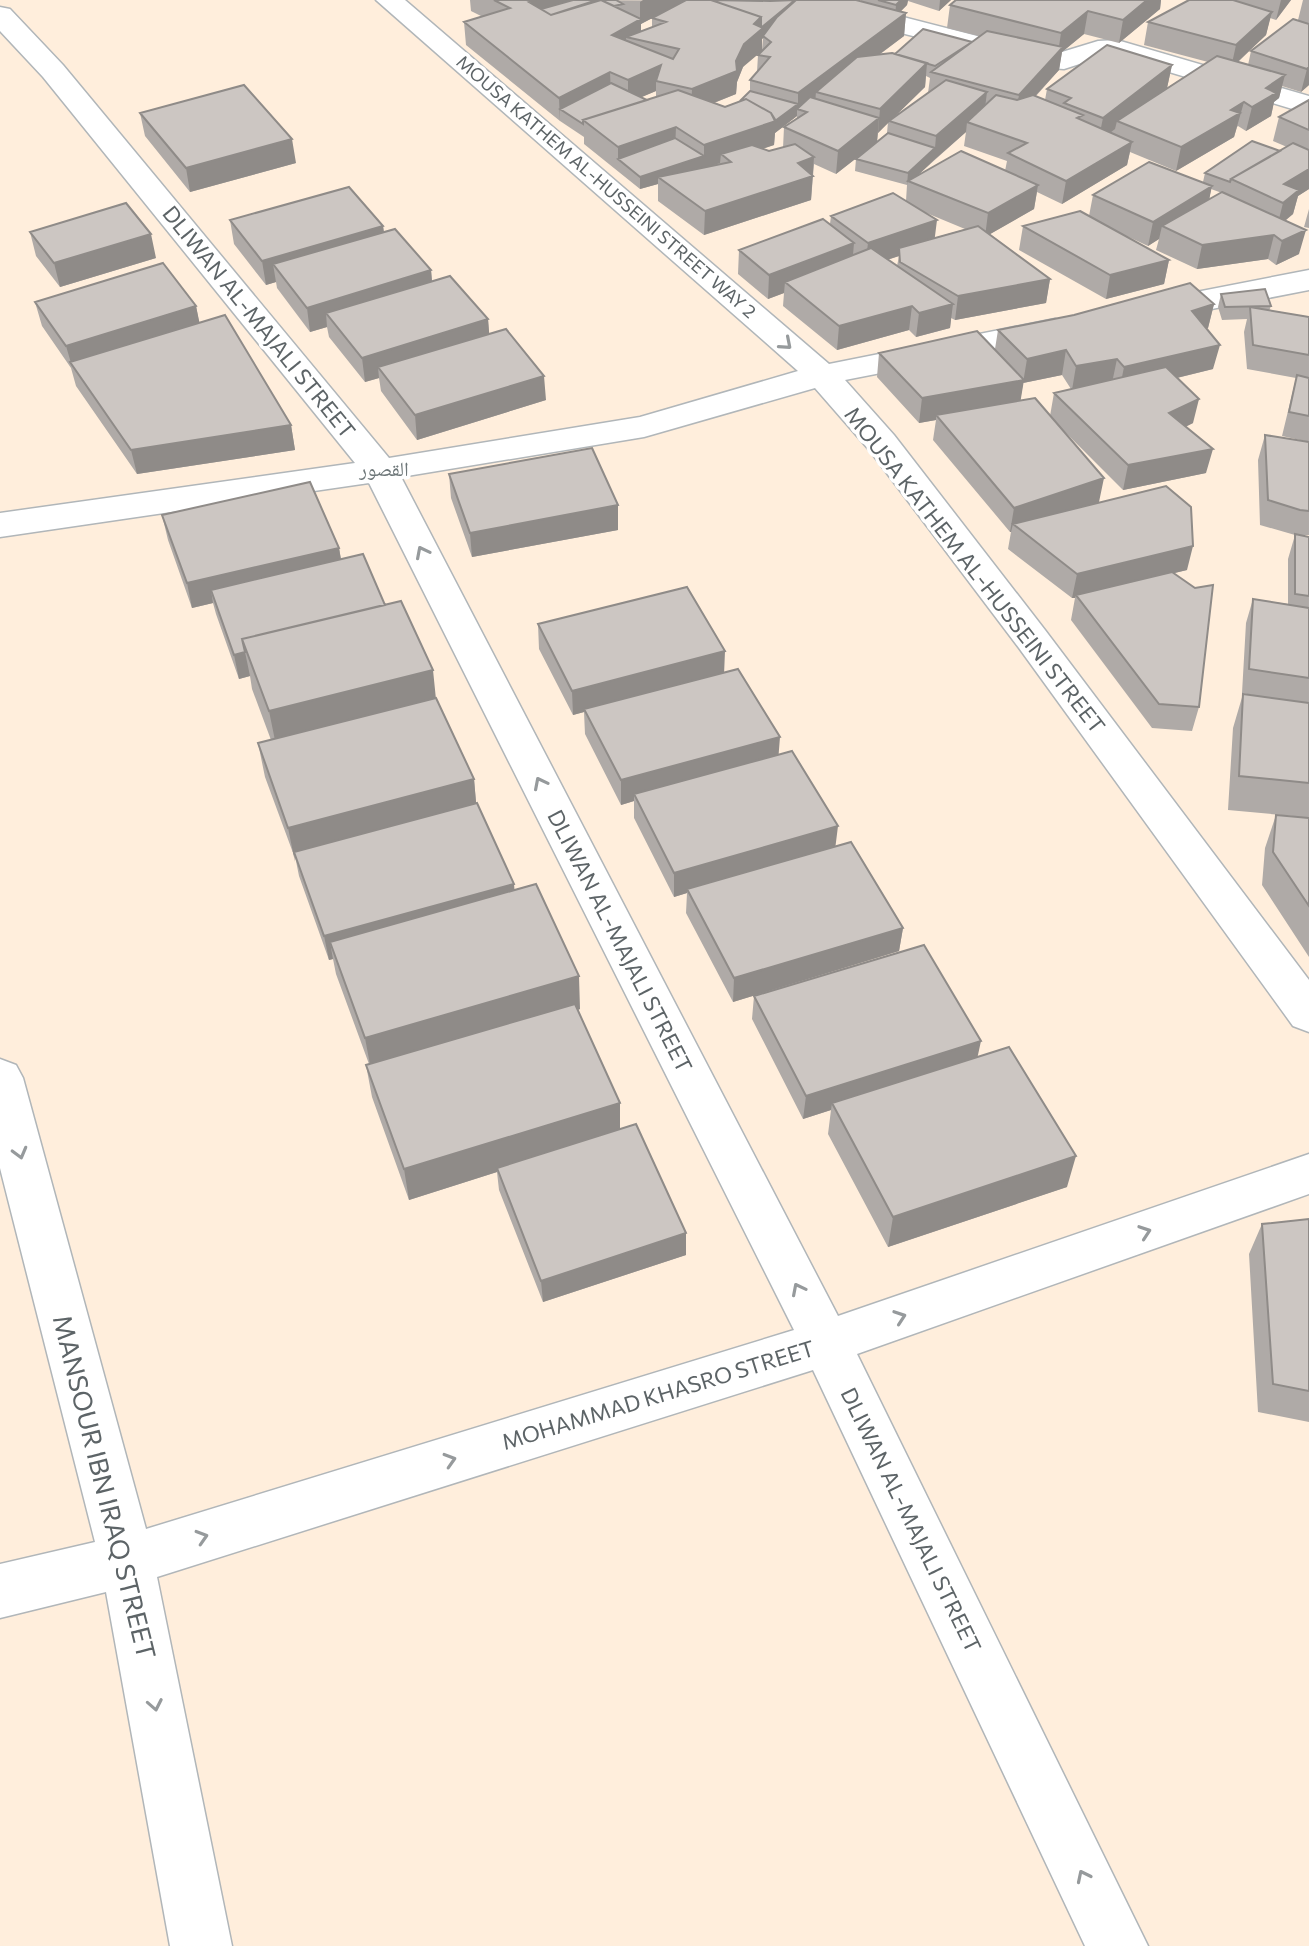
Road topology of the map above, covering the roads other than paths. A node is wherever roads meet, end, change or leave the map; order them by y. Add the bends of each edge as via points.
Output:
1 (389, 0) edge
2 (805, 0) edge
3 (0, 15) edge
4 (1309, 105) edge
5 (1309, 280) edge
6 (1126, 316) edge
7 (1081, 325) edge
8 (822, 375) junction
9 (380, 470) junction
10 (0, 525) edge
11 (1309, 1014) edge
12 (0, 1078) edge
13 (1309, 1174) edge
14 (826, 1343) junction
15 (127, 1561) junction
16 (0, 1591) edge
17 (201, 1946) edge
18 (1117, 1946) edge

1 -> 8 street, MOUSA KATHEM AL-HUSSEINI STREET WAY 2
2 - 4 street via 1035,59 1064,61 1117,48
3 - 9 street, DLIWAN AL-MAJALI STREET via 53,71
5 - 6 street
7 - 8 street
8 - 9 street via 644,427
8 - 11 street, MOUSA KATHEM AL-HUSSEINI STREET via 882,443 1032,639
9 - 10 street
14 -> 9 street, DLIWAN AL-MAJALI STREET
12 -> 15 street, MANSOUR IBN IRAQ STREET
14 -> 13 street, MOHAMMAD KHASRO STREET
15 -> 14 street, MOHAMMAD KHASRO STREET
18 -> 14 street, DLIWAN AL-MAJALI STREET
15 - 16 street, MOHAMMAD KHASRO STREET
15 -> 17 street, MANSOUR IBN IRAQ STREET

